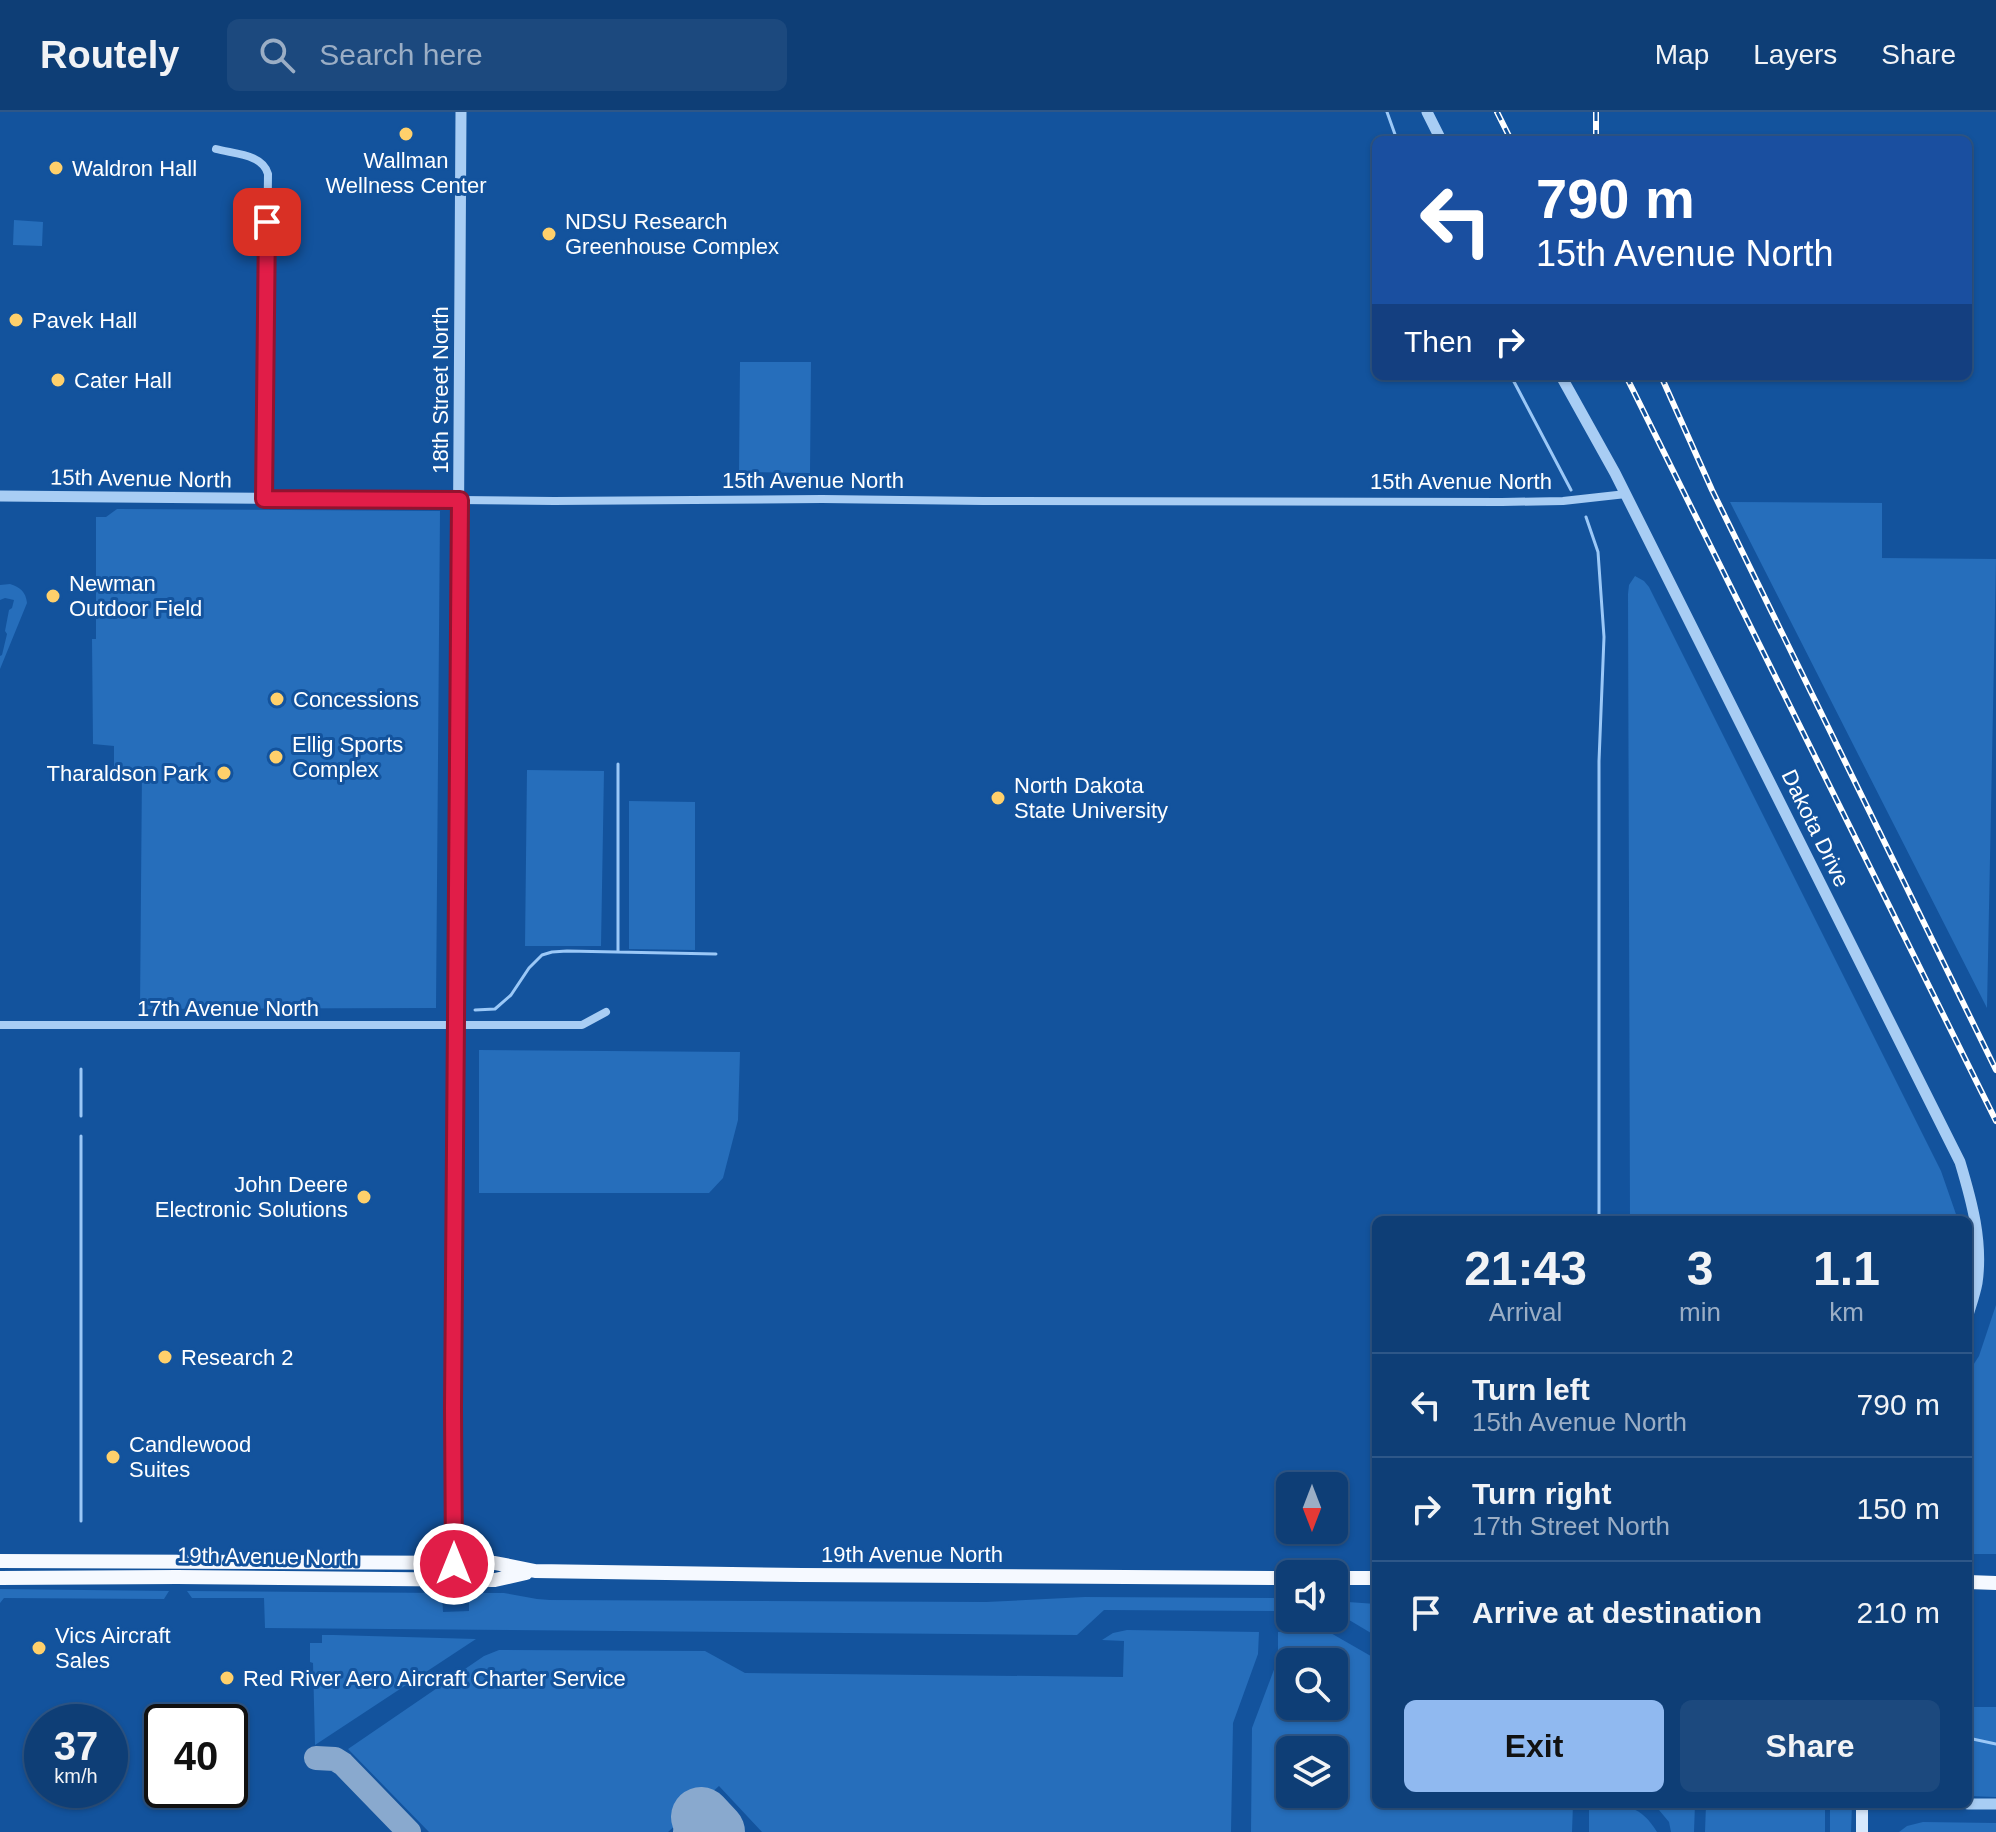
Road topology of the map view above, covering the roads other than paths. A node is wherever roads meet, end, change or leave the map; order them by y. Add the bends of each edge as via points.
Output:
1 (461, 112) edge
2 (1427, 112) edge
3 (1439, 136) edge
4 (216, 149) dead end
5 (1563, 380) edge
6 (1626, 494) junction
7 (0, 496) edge
8 (264, 499) junction
9 (460, 500) junction
10 (606, 1012) dead end
11 (0, 1025) edge
12 (456, 1026) junction
13 (1972, 1301) edge
14 (0, 1561) edge
15 (454, 1564) junction
16 (535, 1571) junction
17 (0, 1578) edge
18 (1276, 1578) edge
19 (1348, 1578) edge
20 (1372, 1578) edge
21 (454, 1580) junction
22 (1972, 1582) edge
23 (1996, 1583) edge
24 (1972, 1804) edge
25 (1996, 1804) edge
26 (1862, 1808) edge
27 (1862, 1832) edge

1 - 9 street, 18th Street North
2 - 3 street
4 - 8 street via 260,160 268,174
5 - 6 street, Dakota Drive
6 - 9 street, 15th Avenue North via 1502,502
6 - 13 street, Dakota Drive via 1960,1162 1978,1244
7 - 8 street, 15th Avenue North
8 - 9 street, 15th Avenue North
9 - 12 street, 18th Street North
10 - 12 street, 17th Avenue North via 582,1025
11 - 12 street, 17th Avenue North
12 - 15 street, 18th Street North
14 - 15 main road, 19th Avenue North
15 - 16 main road, 19th Avenue North via 495,1563
15 - 21 street, 18th Street North
16 - 18 main road, 19th Avenue North
16 - 21 main road, 19th Avenue North via 495,1580
17 - 21 main road, 19th Avenue North
19 - 20 main road
22 - 23 main road
24 - 25 street
26 - 27 main road

